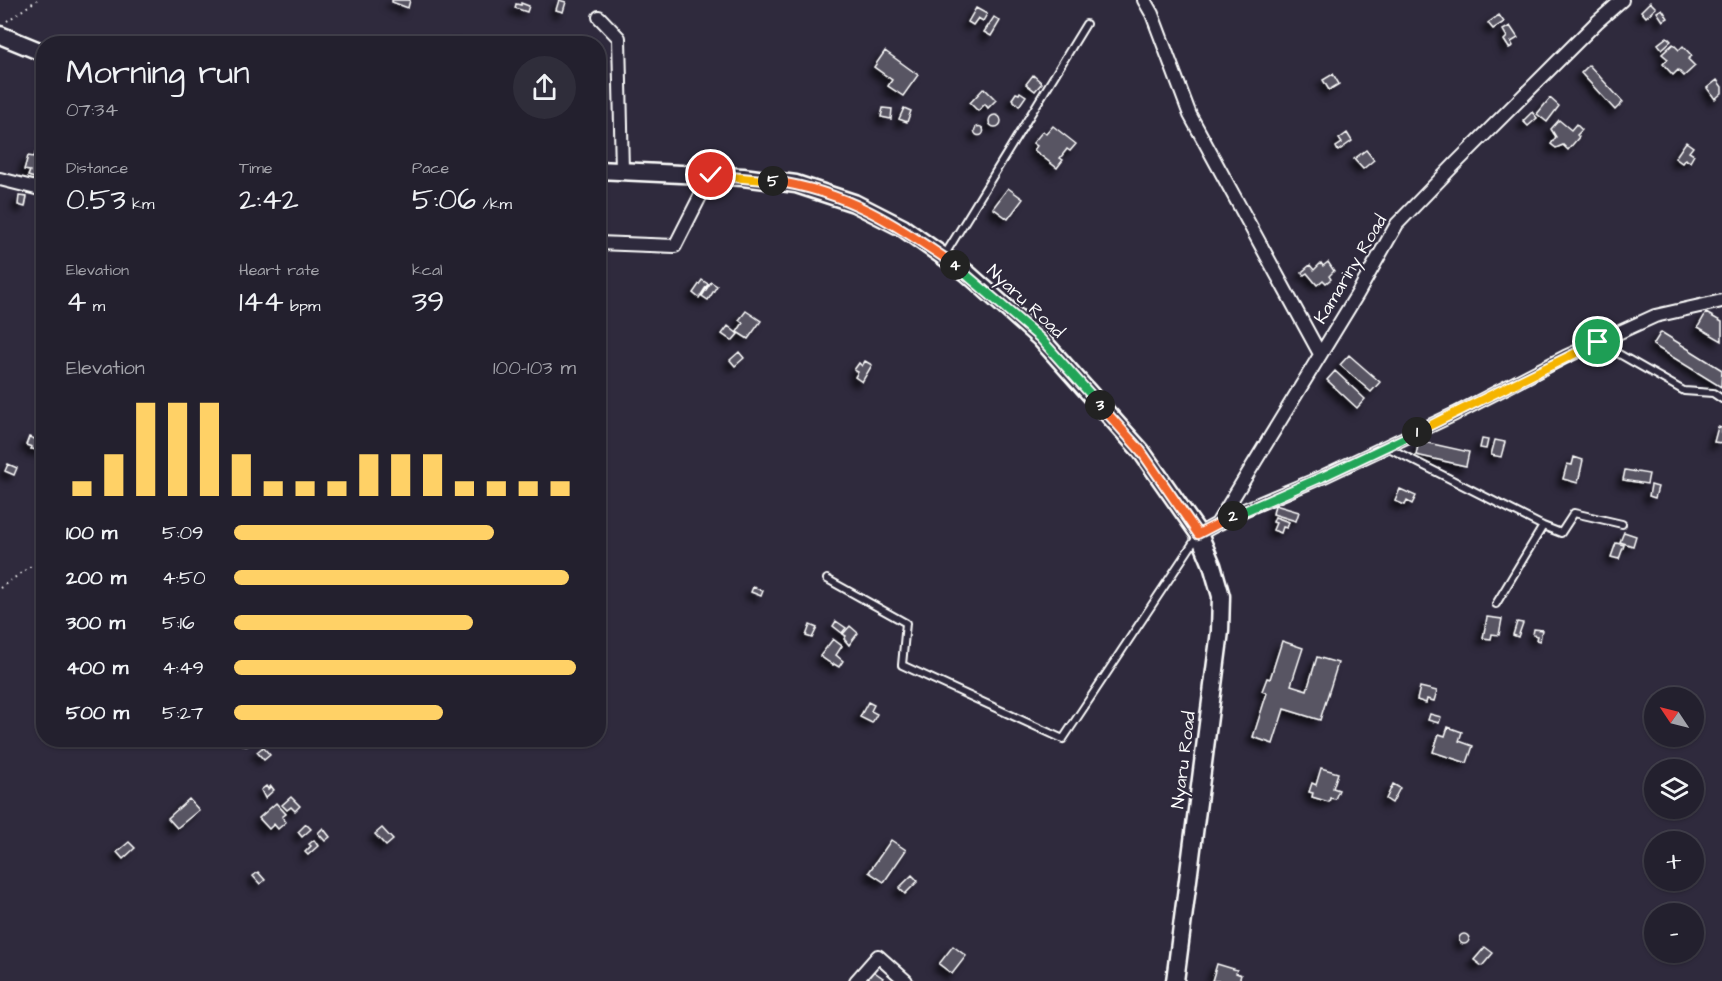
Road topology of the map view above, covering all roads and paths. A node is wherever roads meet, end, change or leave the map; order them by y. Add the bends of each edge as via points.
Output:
1 (37, 0) edge
2 (1144, 0) edge
3 (1622, 0) edge
4 (599, 17) dead end
5 (1086, 24) dead end
6 (0, 26) edge
7 (0, 35) edge
8 (36, 50) edge
9 (606, 170) edge
10 (622, 171) junction
11 (711, 175) junction
12 (0, 178) edge
13 (36, 188) edge
14 (606, 243) edge
15 (943, 257) junction
16 (1722, 301) edge
17 (1598, 342) junction
18 (1320, 354) junction
19 (1722, 399) edge
20 (1386, 447) junction
21 (1217, 524) junction
22 (1622, 524) dead end
23 (1542, 526) junction
24 (1198, 534) junction
25 (36, 563) edge
26 (827, 579) dead end
27 (0, 588) edge
28 (1496, 603) dead end
29 (856, 981) edge
30 (906, 981) edge
31 (1175, 981) edge

1 - 6 path
2 - 18 street via 1190,115
3 - 18 street, Kamariny Road via 1397,224
4 - 10 street via 619,38
5 - 15 lane
7 - 8 main road
9 - 10 main road, Nyaru Road
10 - 11 main road, Nyaru Road
11 - 14 street via 675,246
11 - 15 main road, Nyaru Road via 796,184 854,203 903,228
12 - 13 street
15 - 24 main road, Nyaru Road via 967,273 1040,338 1141,451
16 - 17 street via 1655,316
17 - 19 lane via 1684,391 1713,393
17 - 20 street
18 - 21 street, Kamariny Road
20 - 21 street
20 - 23 lane
21 - 24 street
22 - 23 lane via 1574,513 1561,533
23 - 28 lane
24 - 26 lane via 1063,739 902,665 906,623
24 - 31 main road, Nyaru Road via 1221,596 1220,631
25 - 27 path
29 - 30 street via 878,956

